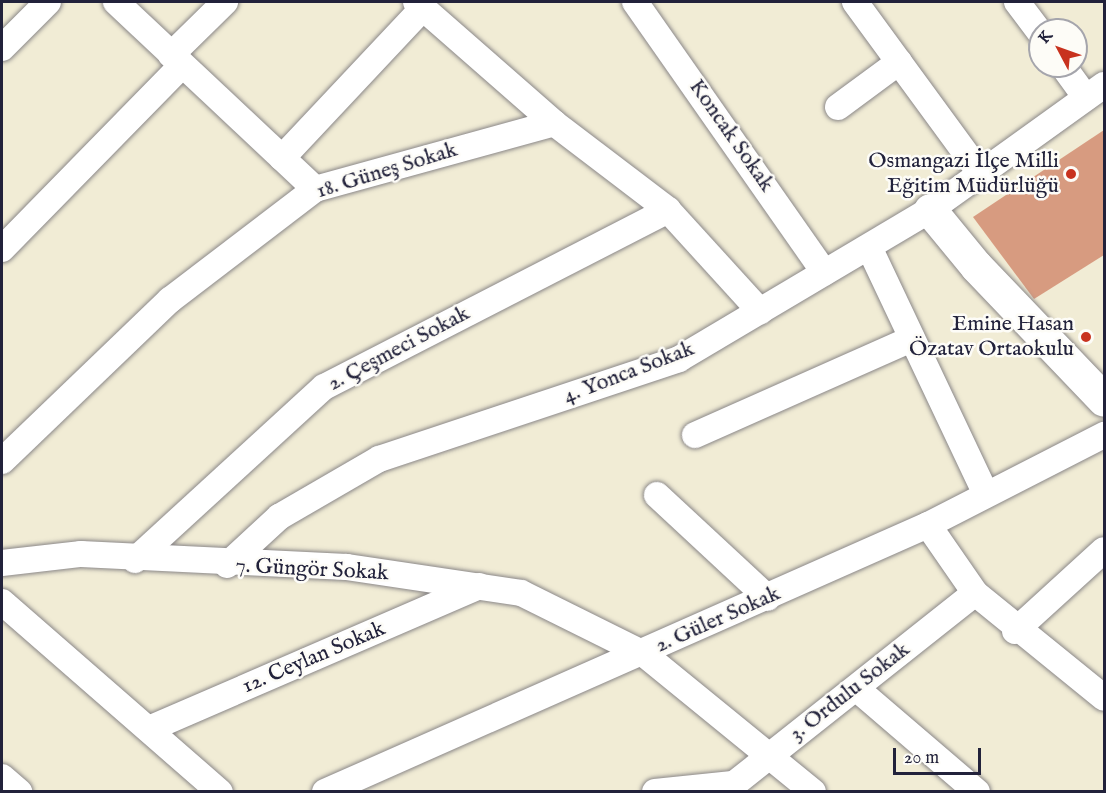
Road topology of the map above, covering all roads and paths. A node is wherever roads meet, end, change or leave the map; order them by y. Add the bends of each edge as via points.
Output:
1 (48, 2) edge
2 (116, 2) edge
3 (225, 2) edge
4 (635, 2) edge
5 (855, 2) edge
6 (1017, 2) edge
7 (420, 5) edge
8 (1029, 18) edge
9 (2, 48) edge
10 (177, 60) junction
11 (899, 62) junction
12 (1078, 78) edge
13 (1095, 92) edge
14 (838, 107) dead end
15 (554, 123) junction
16 (282, 158) junction
17 (981, 174) junction
18 (315, 189) junction
19 (668, 210) junction
20 (930, 210) junction
21 (868, 247) junction
22 (2, 249) edge
23 (824, 272) junction
24 (760, 311) junction
25 (912, 339) junction
26 (1104, 400) edge
27 (695, 435) dead end
28 (1104, 435) edge
29 (2, 461) edge
30 (986, 494) junction
31 (657, 495) dead end
32 (928, 525) junction
33 (1104, 550) edge
34 (135, 560) junction
35 (2, 563) edge
36 (227, 565) junction
37 (479, 586) junction
38 (975, 593) junction
39 (768, 598) junction
40 (2, 602) edge
41 (1016, 631) junction
42 (644, 654) junction
43 (856, 689) junction
44 (1104, 698) edge
45 (150, 729) junction
46 (770, 753) junction
47 (2, 777) edge
48 (729, 788) edge
49 (19, 792) edge
50 (220, 792) edge
51 (326, 792) edge
52 (655, 792) edge
53 (813, 792) edge
54 (977, 792) edge

1 - 9 street
2 - 10 street
3 - 10 street
4 - 23 street, Koncak Sokak
5 - 11 street
6 - 8 street
7 - 15 street
7 - 16 street
10 - 16 street
10 - 22 street
11 - 14 street
11 - 17 street
12 - 13 street
13 - 17 street, 4. Yonca Sokak
15 - 18 street, 18. Güneş Sokak
15 - 19 street
16 - 18 street
17 - 20 street, 4. Yonca Sokak
18 - 29 street, 18. Güneş Sokak via 170,300
19 - 24 street
19 - 34 street, 2. Çeşmeci Sokak via 324,387
20 - 21 street, 4. Yonca Sokak
20 - 26 main road
21 - 23 street, 4. Yonca Sokak
21 - 25 street
23 - 24 street, 4. Yonca Sokak
24 - 36 street, 4. Yonca Sokak via 679,359 379,459 279,517
25 - 27 street
25 - 30 street
28 - 30 street, 2. Güler Sokak
30 - 32 street, 2. Güler Sokak
31 - 39 street
32 - 38 street
32 - 39 street, 2. Güler Sokak
33 - 41 street
34 - 35 street, 7. Güngör Sokak via 81,554
34 - 36 street, 7. Güngör Sokak
36 - 37 street, 7. Güngör Sokak via 347,567
37 - 42 street, 7. Güngör Sokak via 521,593
37 - 45 street, 12. Ceylan Sokak
38 - 41 street
38 - 43 street, 3. Ordulu Sokak
39 - 42 street, 2. Güler Sokak
40 - 45 street
41 - 44 street
42 - 46 street, 7. Güngör Sokak
42 - 51 street, 2. Güler Sokak
43 - 46 street, 3. Ordulu Sokak
43 - 54 street
45 - 50 street
46 - 48 street, 3. Ordulu Sokak
46 - 53 street, 7. Güngör Sokak
47 - 49 street
48 - 52 street

